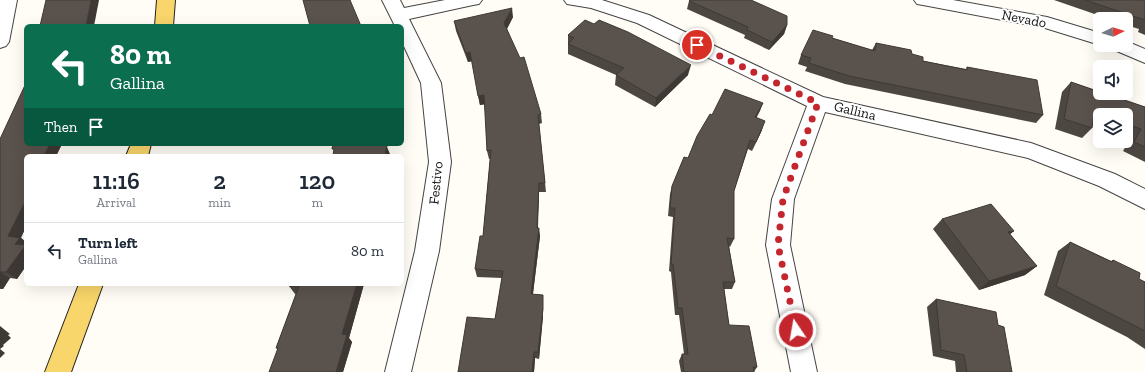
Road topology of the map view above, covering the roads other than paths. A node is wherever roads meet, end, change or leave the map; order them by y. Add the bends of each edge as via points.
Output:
1 (8, 0) edge
2 (166, 0) edge
3 (473, 0) edge
4 (573, 0) edge
5 (923, 0) edge
6 (395, 8) edge
7 (164, 24) edge
8 (403, 24) edge
9 (404, 27) edge
10 (1093, 37) edge
11 (0, 42) edge
12 (1133, 51) edge
13 (1145, 57) edge
14 (818, 103) junction
15 (1145, 200) edge
16 (90, 286) edge
17 (58, 372) edge
18 (398, 372) edge
19 (804, 372) edge

1 - 11 street
2 - 7 main road
3 - 6 street
4 - 14 street, Gallina via 593,3 643,19
5 - 10 street, Nevado via 1047,23
6 - 8 street, Festivo
9 - 18 street, Festivo via 431,83 440,162 427,251
12 - 13 street
14 - 15 street, Gallina via 1031,151 1106,180
14 - 19 street via 783,199 778,245
16 - 17 main road

